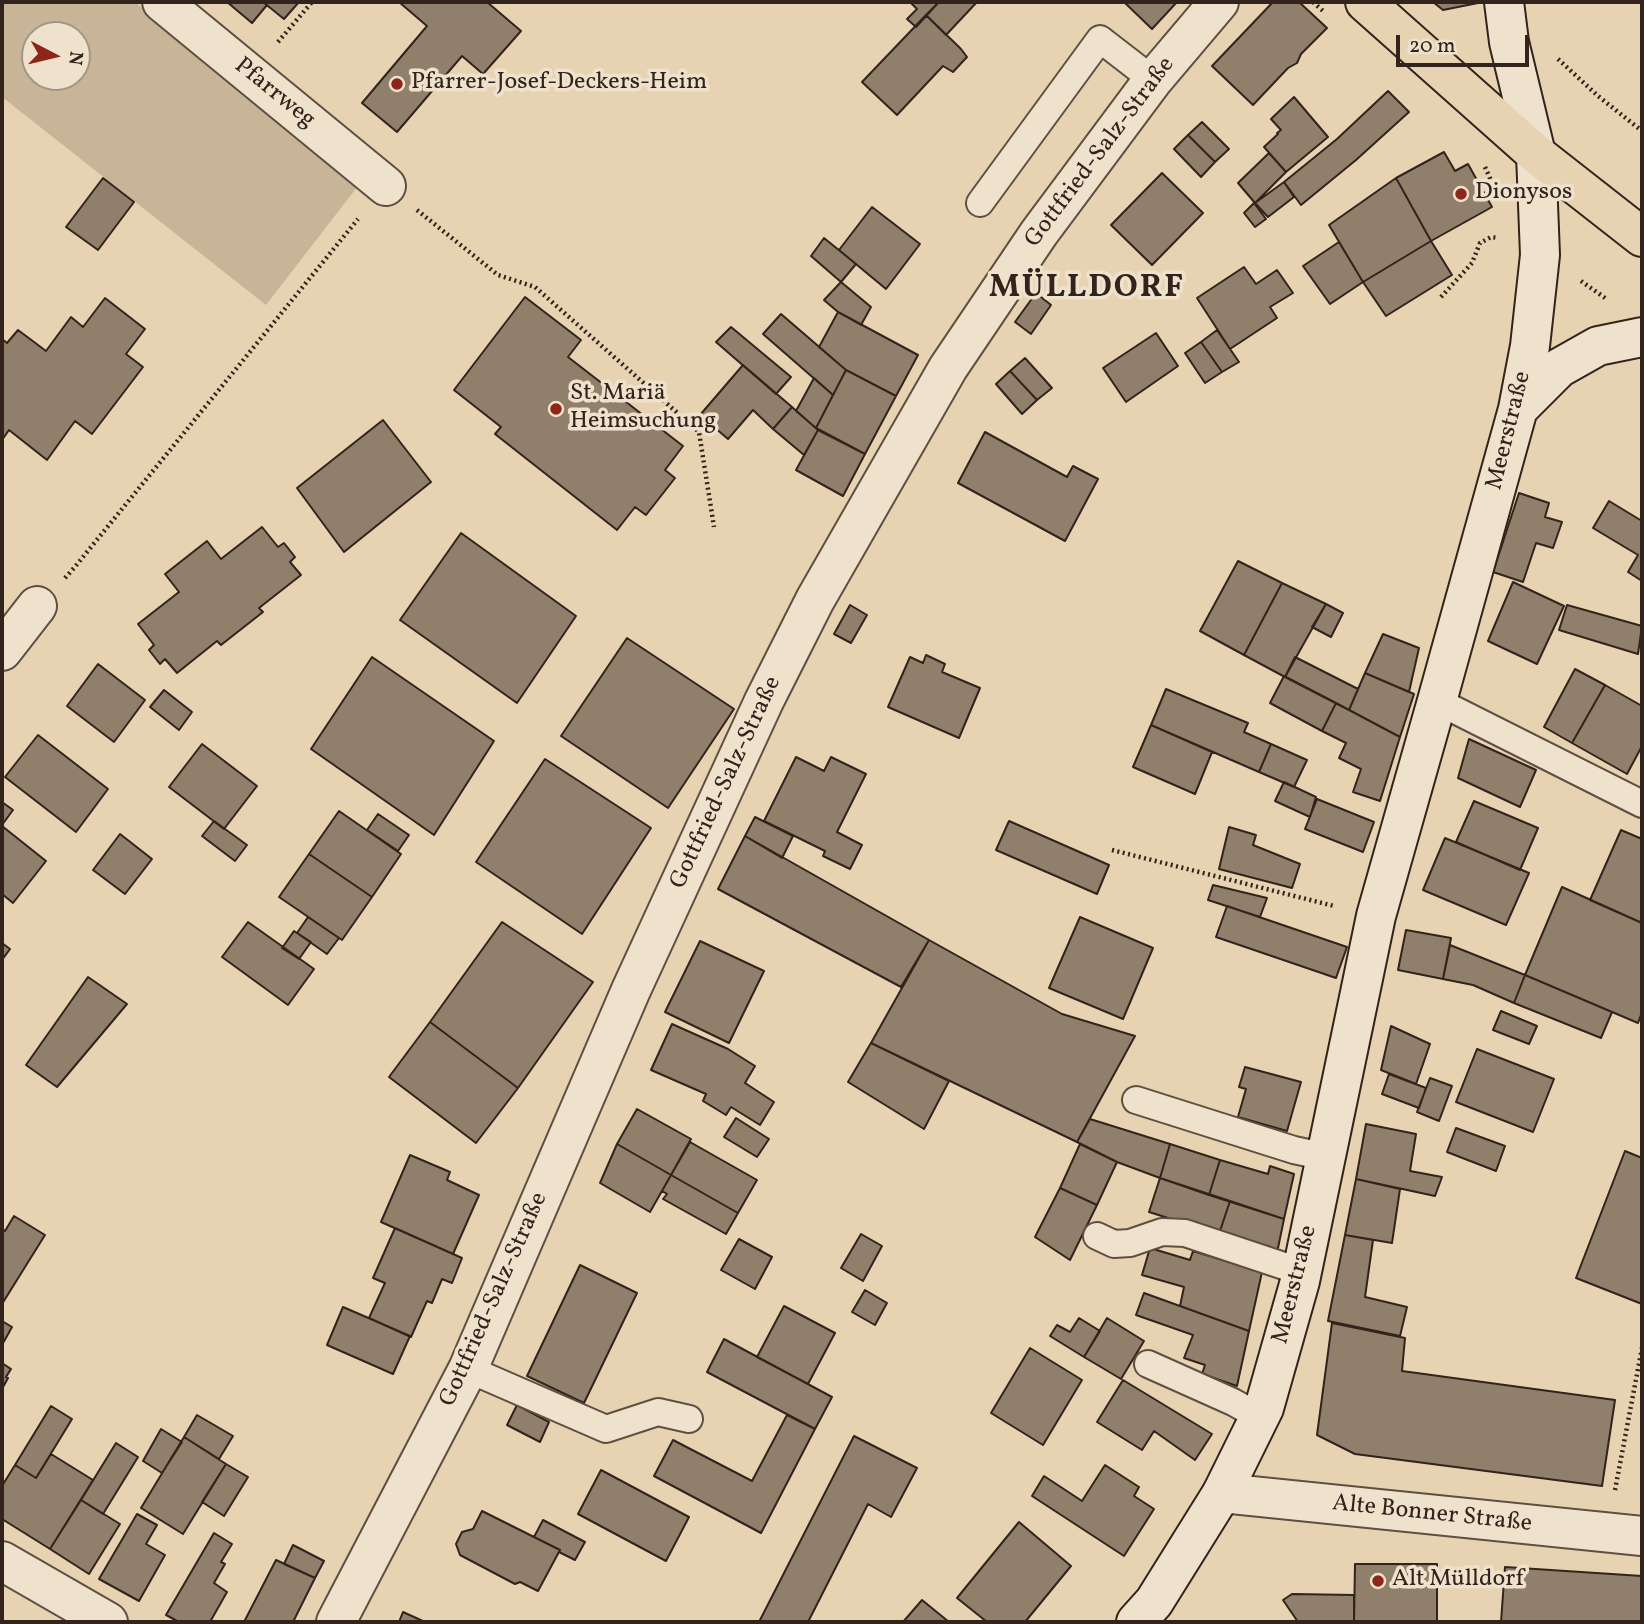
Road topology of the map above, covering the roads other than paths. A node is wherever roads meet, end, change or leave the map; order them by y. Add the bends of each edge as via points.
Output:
1 (162, 2) edge
2 (1219, 2) edge
3 (1365, 2) edge
4 (1504, 2) edge
5 (1153, 80) junction
6 (1536, 155) junction
7 (386, 186) road end
8 (981, 203) dead end
9 (1642, 237) edge
10 (1640, 337) edge
11 (1518, 409) junction
12 (37, 606) road end
13 (2, 651) edge
14 (1437, 701) junction
15 (1642, 804) edge
16 (1136, 1100) dead end
17 (1326, 1157) junction
18 (1097, 1236) dead end
19 (1302, 1272) junction
20 (1148, 1364) dead end
21 (468, 1369) junction
22 (1260, 1417) junction
23 (689, 1419) dead end
24 (1222, 1493) junction
25 (1625, 1534) edge
26 (6, 1572) edge
27 (108, 1622) edge
28 (336, 1622) edge
29 (1136, 1622) edge

1 - 7 street, Pfarrweg
2 - 5 street, Gottfried-Salz-Straße
3 - 6 main road
4 - 6 street, Meerstraße
5 - 8 lane via 1100,39
5 - 21 street, Gottfried-Salz-Straße via 1039,233 948,368 815,600 631,990
6 - 9 main road
6 - 11 street, Meerstraße via 1540,255
10 - 11 street via 1598,346 1559,368
11 - 14 street, Meerstraße
12 - 13 street
14 - 15 lane
14 - 17 street, Meerstraße via 1376,916
16 - 17 lane
17 - 19 street, Meerstraße
18 - 19 lane via 1114,1244 1162,1232 1185,1233
19 - 22 street, Meerstraße
20 - 22 lane
21 - 23 lane via 606,1429 658,1412
21 - 28 street, Gottfried-Salz-Straße
22 - 24 street, Meerstraße
24 - 25 street, Alte Bonner Straße
24 - 29 street, Meerstraße via 1154,1602
26 - 27 street

